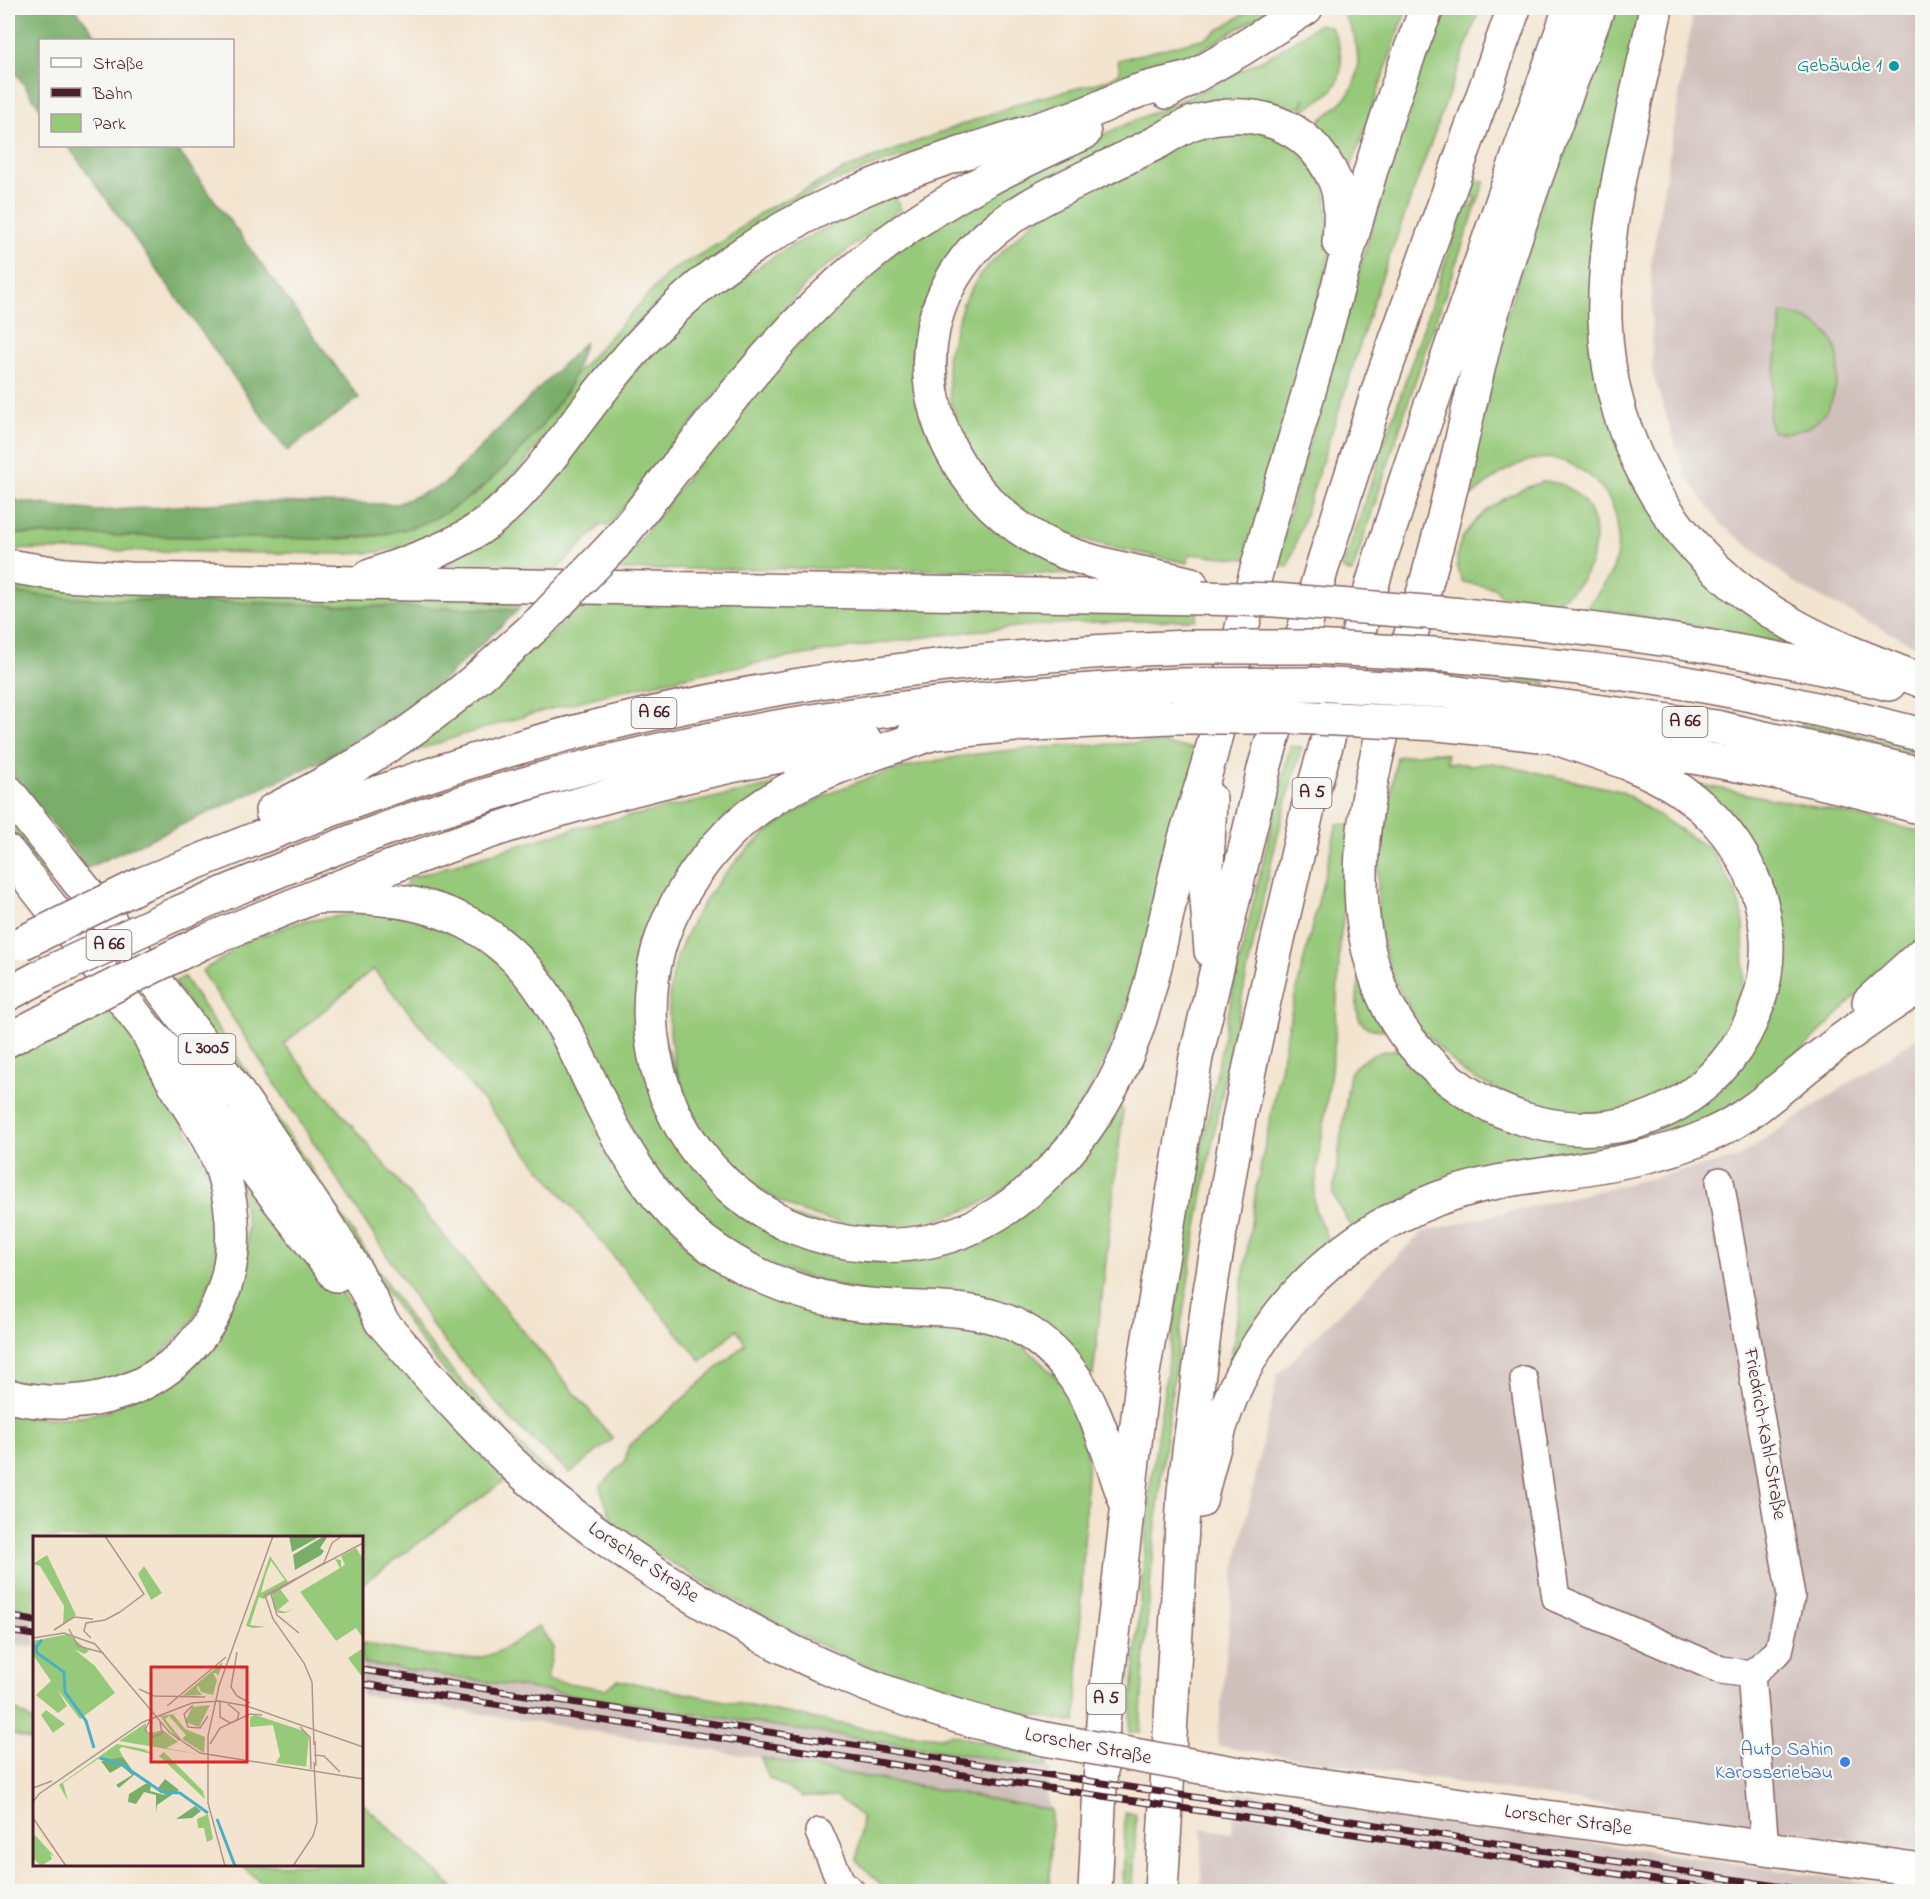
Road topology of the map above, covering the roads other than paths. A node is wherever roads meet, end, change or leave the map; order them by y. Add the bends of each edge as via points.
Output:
1 (1306, 8) edge
2 (1427, 8) edge
3 (1514, 8) edge
4 (1570, 8) edge
5 (1598, 8) edge
6 (1656, 8) edge
7 (1186, 79) junction
8 (1338, 280) junction
9 (8, 566) edge
10 (352, 583) junction
11 (1203, 592) junction
12 (1923, 681) edge
13 (1923, 693) edge
14 (937, 732) junction
15 (1548, 735) junction
16 (1923, 735) edge
17 (1212, 750) junction
18 (1923, 774) edge
19 (8, 792) edge
20 (1923, 808) edge
21 (8, 852) edge
22 (142, 884) junction
23 (314, 897) junction
24 (15, 947) edge
25 (1923, 954) edge
26 (1213, 983) junction
27 (1923, 984) edge
28 (8, 994) edge
29 (146, 1029) junction
30 (8, 1040) edge
31 (1817, 1058) junction
32 (1720, 1181) dead end
33 (381, 1321) junction
34 (1524, 1380) dead end
35 (8, 1396) edge
36 (1128, 1507) junction
37 (1178, 1608) junction
38 (1751, 1674) junction
39 (819, 1832) dead end
40 (1765, 1848) junction
41 (1923, 1870) edge
42 (852, 1892) edge
43 (1095, 1892) edge
44 (1161, 1892) edge

1 - 7 main road
2 - 8 main road
3 - 26 main road, A 5 via 1381,382 1324,561 1265,765
4 - 37 main road, A 5 via 1384,546 1308,808 1239,1118 1208,1303 1184,1491
5 - 15 main road via 1499,290 1477,366 1434,557 1377,757 1364,828 1361,894 1370,953 1386,1000 1408,1038 1441,1072 1477,1098 1523,1119 1575,1130 1638,1122 1676,1104 1727,1063 1750,1026 1763,988 1768,943 1766,917 1751,868 1710,814 1669,784
6 - 12 main road via 1616,200 1605,319 1609,366 1630,442 1665,510 1701,557 1727,579 1789,623
7 - 10 main road via 1139,91 1082,115 950,156 873,184 802,217 706,280 646,337 522,490 496,516 443,549
7 - 22 main road, bridge via 1149,105 968,188 888,242 779,343 614,545 541,621 468,686 407,733 331,781
8 - 11 main road via 1341,213 1335,181 1320,156 1302,135 1281,123 1221,116 1190,124 1028,207 974,250 948,289 933,333 932,399 945,441 970,481 1008,519 1051,546
8 - 17 main road via 1257,568
9 - 10 main road via 95,578
10 - 11 main road
11 - 13 main road, bridge via 1603,631 1774,659
14 - 15 main road, bridge via 1171,717 1295,717 1438,724
14 - 17 main road via 852,761 812,780 762,807 732,830 705,861 675,908 655,965 651,1014 655,1060 668,1104 692,1146 731,1188 759,1210 805,1232 842,1242 926,1242 953,1235 1029,1192 1078,1138 1126,1056
14 - 23 main road via 774,758 614,795 469,838
15 - 20 main road via 1778,773
16 - 22 main road, A 66, bridge via 1687,683 1599,670 1450,655 1312,647 1102,650 930,665 675,708 510,750 412,780 320,812
17 - 26 main road via 1206,888
18 - 28 main road, A 66, bridge via 1716,727 1443,691 1314,684 1178,685 1088,689 910,706 651,753 483,797 263,876
19 - 33 main road, L 3005 via 248,1105 365,1284
21 - 29 main road, L 3005
22 - 24 main road, A 66, bridge
23 - 30 main road, bridge via 201,944
23 - 36 main road via 381,897 428,906 468,921 502,944 530,974 557,1014 640,1175 684,1225 724,1256 769,1280 817,1297 991,1315 1033,1334 1059,1358 1081,1387
25 - 31 main road via 1881,988
26 - 36 main road, A 5 via 1156,1285
27 - 31 main road
29 - 33 main road, L 3005 via 185,1071 215,1118 350,1292
29 - 35 main road via 223,1172 233,1222 232,1255 218,1305 198,1339 176,1361 124,1393 64,1405
31 - 37 main road via 1756,1108 1714,1133 1659,1153 1440,1196 1390,1220 1316,1271 1261,1340 1229,1403 1215,1439
32 - 38 street, Friedrich-Kahl-Straße via 1791,1596 1779,1651
33 - 40 main road, Lorscher Straße, bridge via 466,1418 558,1504 714,1611 772,1644 892,1696 990,1727 1234,1773
34 - 38 street via 1556,1598 1721,1670
36 - 43 main road, A 5 via 1103,1722
37 - 44 main road, A 5
38 - 40 street
39 - 42 street via 841,1882
40 - 41 main road, Lorscher Straße

